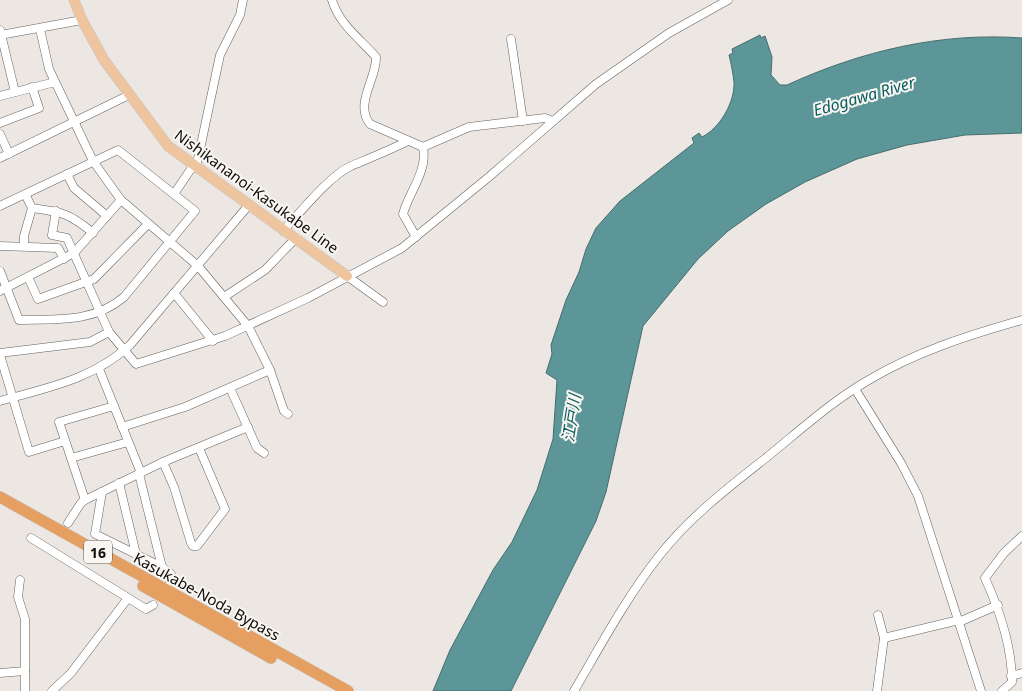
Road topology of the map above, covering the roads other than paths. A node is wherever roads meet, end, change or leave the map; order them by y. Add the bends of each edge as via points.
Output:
1 (74, 0) edge
2 (243, 0) edge
3 (332, 0) edge
4 (728, 0) edge
5 (82, 20) junction
6 (40, 29) junction
7 (0, 33) edge
8 (511, 39) dead end
9 (55, 82) junction
10 (32, 88) junction
11 (15, 92) junction
12 (129, 95) junction
13 (0, 96) edge
14 (523, 121) junction
15 (552, 121) junction
16 (0, 122) edge
17 (74, 123) junction
18 (0, 134) edge
19 (408, 142) junction
20 (423, 147) junction
21 (9, 154) junction
22 (0, 158) edge
23 (93, 161) junction
24 (194, 167) junction
25 (67, 174) junction
26 (25, 194) junction
27 (174, 194) junction
28 (121, 200) junction
29 (0, 206) edge
30 (248, 206) junction
31 (32, 208) junction
32 (56, 211) junction
33 (107, 216) junction
34 (148, 224) junction
35 (283, 231) junction
36 (93, 233) junction
37 (416, 237) junction
38 (295, 239) junction
39 (170, 241) junction
40 (0, 246) edge
41 (24, 246) junction
42 (74, 253) junction
43 (64, 259) junction
44 (198, 266) junction
45 (0, 271) edge
46 (347, 276) junction
47 (28, 277) junction
48 (87, 282) junction
49 (4, 289) edge
50 (174, 293) junction
51 (224, 297) junction
52 (383, 302) dead end
53 (100, 312) junction
54 (1022, 320) edge
55 (248, 326) junction
56 (109, 332) junction
57 (213, 341) junction
58 (124, 350) junction
59 (0, 354) edge
60 (99, 368) junction
61 (270, 370) junction
62 (230, 388) junction
63 (855, 389) junction
64 (13, 397) junction
65 (0, 401) edge
66 (114, 406) junction
67 (288, 414) dead end
68 (248, 426) junction
69 (122, 427) junction
70 (65, 441) junction
71 (128, 442) junction
72 (198, 448) junction
73 (264, 453) dead end
74 (71, 458) junction
75 (163, 462) junction
76 (140, 473) junction
77 (119, 483) junction
78 (102, 492) junction
79 (0, 497) edge
80 (85, 500) junction
81 (0, 506) edge
82 (68, 524) dead end
83 (1022, 536) edge
84 (32, 538) dead end
85 (136, 554) junction
86 (162, 567) junction
87 (20, 580) dead end
88 (170, 581) dead end
89 (128, 598) junction
90 (153, 605) dead end
91 (998, 605) junction
92 (194, 610) junction
93 (878, 615) dead end
94 (959, 621) junction
95 (884, 638) junction
96 (26, 672) junction
97 (0, 673) edge
98 (1022, 673) edge
99 (1011, 676) junction
100 (25, 691) edge
101 (52, 691) edge
102 (332, 691) edge
103 (348, 691) edge
104 (574, 691) edge
105 (877, 691) edge
106 (981, 691) edge
107 (1002, 691) edge

1 - 5 main road, Nishikananoi-Kasukabe Line
2 - 24 street via 240,15 220,55
3 - 19 street via 335,12 376,57 376,67 364,103 367,120
4 - 15 street via 669,33 596,84
5 - 6 street
5 - 12 main road, Nishikananoi-Kasukabe Line via 104,60
6 - 7 street
6 - 9 street
7 - 11 street
8 - 14 street
9 - 10 street
9 - 17 street
10 - 11 street
10 - 16 street via 39,108
11 - 13 street
12 - 17 street
12 - 24 main road, Nishikananoi-Kasukabe Line via 168,146
14 - 15 street via 545,118
14 - 20 street via 469,127
15 - 37 street
17 - 21 street
17 - 23 street
18 - 21 street
19 - 20 street
19 - 35 street via 350,167 327,185
20 - 37 street via 418,182 403,214
21 - 22 street
23 - 25 street
23 - 27 street via 118,150
23 - 28 street
24 - 27 street
24 - 30 main road, Nishikananoi-Kasukabe Line
25 - 26 street
25 - 33 street via 74,188
26 - 29 street
26 - 31 street
27 - 39 street via 195,211
28 - 33 street
28 - 34 street
30 - 35 main road, Nishikananoi-Kasukabe Line
30 - 44 street
31 - 32 street
31 - 41 street
32 - 36 street via 76,219
32 - 42 street via 52,235 67,238
33 - 36 street
34 - 39 street
34 - 48 street via 99,275
35 - 38 main road, Nishikananoi-Kasukabe Line
36 - 42 street
37 - 46 street via 402,248
38 - 46 main road, Nishikananoi-Kasukabe Line
38 - 51 street via 265,270
39 - 44 street
39 - 53 street via 124,297
40 - 41 street
41 - 43 street via 58,248
42 - 43 street
42 - 48 street
43 - 47 street
44 - 50 street
44 - 51 street
45 - 49 street
46 - 52 street
46 - 55 street
47 - 48 street via 38,299
47 - 49 street
48 - 53 street
49 - 53 street via 18,320 83,318
50 - 57 street
50 - 58 street
51 - 55 street
53 - 56 street
54 - 63 street via 920,354
55 - 57 street
55 - 61 street
56 - 58 street
56 - 59 street via 90,342
57 - 58 street via 136,364
58 - 60 street
59 - 64 street
60 - 64 street via 72,380
60 - 66 street
61 - 62 street
61 - 67 street via 284,411
62 - 68 street
62 - 69 street via 185,407
63 - 94 street via 916,491
63 - 104 street via 732,485 670,543 625,605
64 - 65 street
64 - 70 street via 29,452
66 - 69 street
66 - 70 street via 59,422
68 - 72 street
68 - 73 street via 258,448
69 - 71 street
70 - 74 street
71 - 74 street
71 - 76 street
72 - 75 street
72 - 75 street via 225,509 197,546 191,542
74 - 80 street
75 - 76 street
76 - 77 street
76 - 86 street
77 - 78 street
77 - 85 street
78 - 80 street
78 - 85 street via 95,534
79 - 92 highway, Kasukabe-Noda Bypass / 16
80 - 82 street
81 - 92 highway, Kasukabe-Noda Bypass / 16
83 - 91 street via 985,578
84 - 89 street
85 - 86 street
86 - 88 street via 172,574
87 - 96 street via 18,597 25,619
89 - 90 street via 146,609
89 - 101 street via 71,673
91 - 94 street
91 - 99 street
92 - 102 highway, Kasukabe-Noda Bypass / 16
92 - 103 highway, Kasukabe-Noda Bypass / 16
93 - 95 street
94 - 95 street
94 - 106 street
95 - 105 street
96 - 97 street
96 - 100 street
98 - 99 street
99 - 107 street via 1011,685

